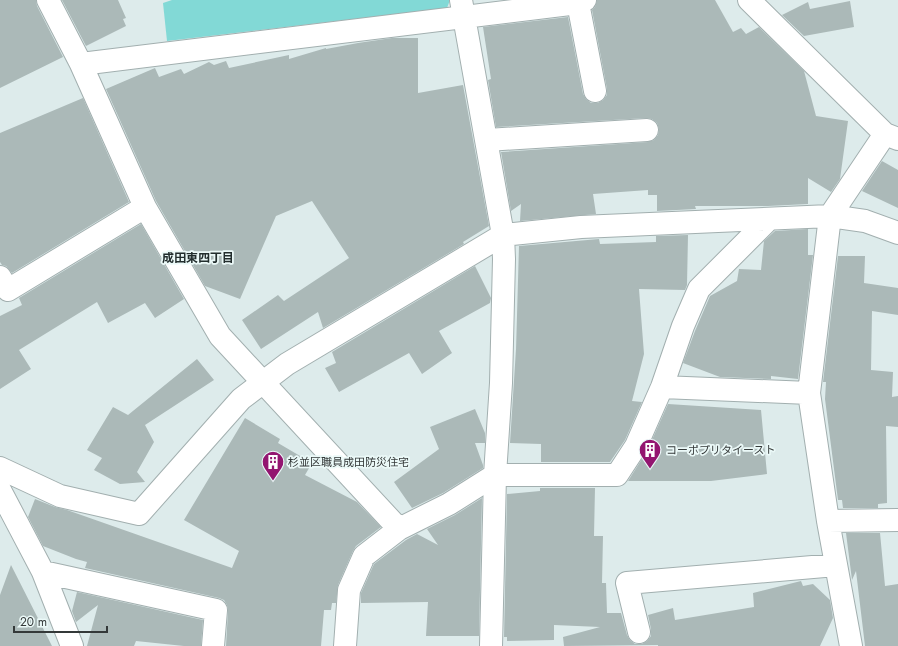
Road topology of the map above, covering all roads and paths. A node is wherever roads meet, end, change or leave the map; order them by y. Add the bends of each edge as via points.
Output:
1 (48, 0) edge
2 (749, 0) edge
3 (581, 2) edge
4 (463, 8) edge
5 (81, 64) junction
6 (594, 91) dead end
7 (647, 130) dead end
8 (891, 136) edge
9 (487, 140) junction
10 (145, 207) junction
11 (830, 216) junction
12 (768, 220) junction
13 (898, 233) edge
14 (503, 235) junction
15 (0, 277) edge
16 (263, 381) junction
17 (662, 387) junction
18 (809, 393) junction
19 (0, 468) edge
20 (495, 475) junction
21 (0, 490) edge
22 (898, 520) edge
23 (828, 521) junction
24 (7, 523) edge
25 (400, 529) junction
26 (836, 565) junction
27 (43, 572) junction
28 (639, 632) dead end
29 (72, 646) edge
30 (213, 646) edge
31 (345, 646) edge
32 (491, 646) edge
33 (851, 646) edge

1 - 5 street
2 - 8 street
3 - 4 street
3 - 6 street
4 - 5 street
4 - 9 street
5 - 10 street
7 - 9 street
8 - 11 street
9 - 14 street
10 - 15 street via 8,290
10 - 16 street via 220,336
11 - 12 street
11 - 13 street via 865,221
11 - 18 street
12 - 14 street via 581,227
12 - 17 street via 699,289
14 - 16 street via 287,364
14 - 20 street via 501,383
16 - 19 street via 241,399 139,514 60,496
16 - 25 street
17 - 18 street
17 - 20 street via 636,446 617,475
18 - 23 street
20 - 25 street via 449,504
20 - 32 street
21 - 24 street
22 - 23 street
23 - 26 street
24 - 27 street
25 - 31 street via 364,556 349,590
26 - 28 street via 627,583
26 - 33 street
27 - 29 street
27 - 30 street via 216,610

